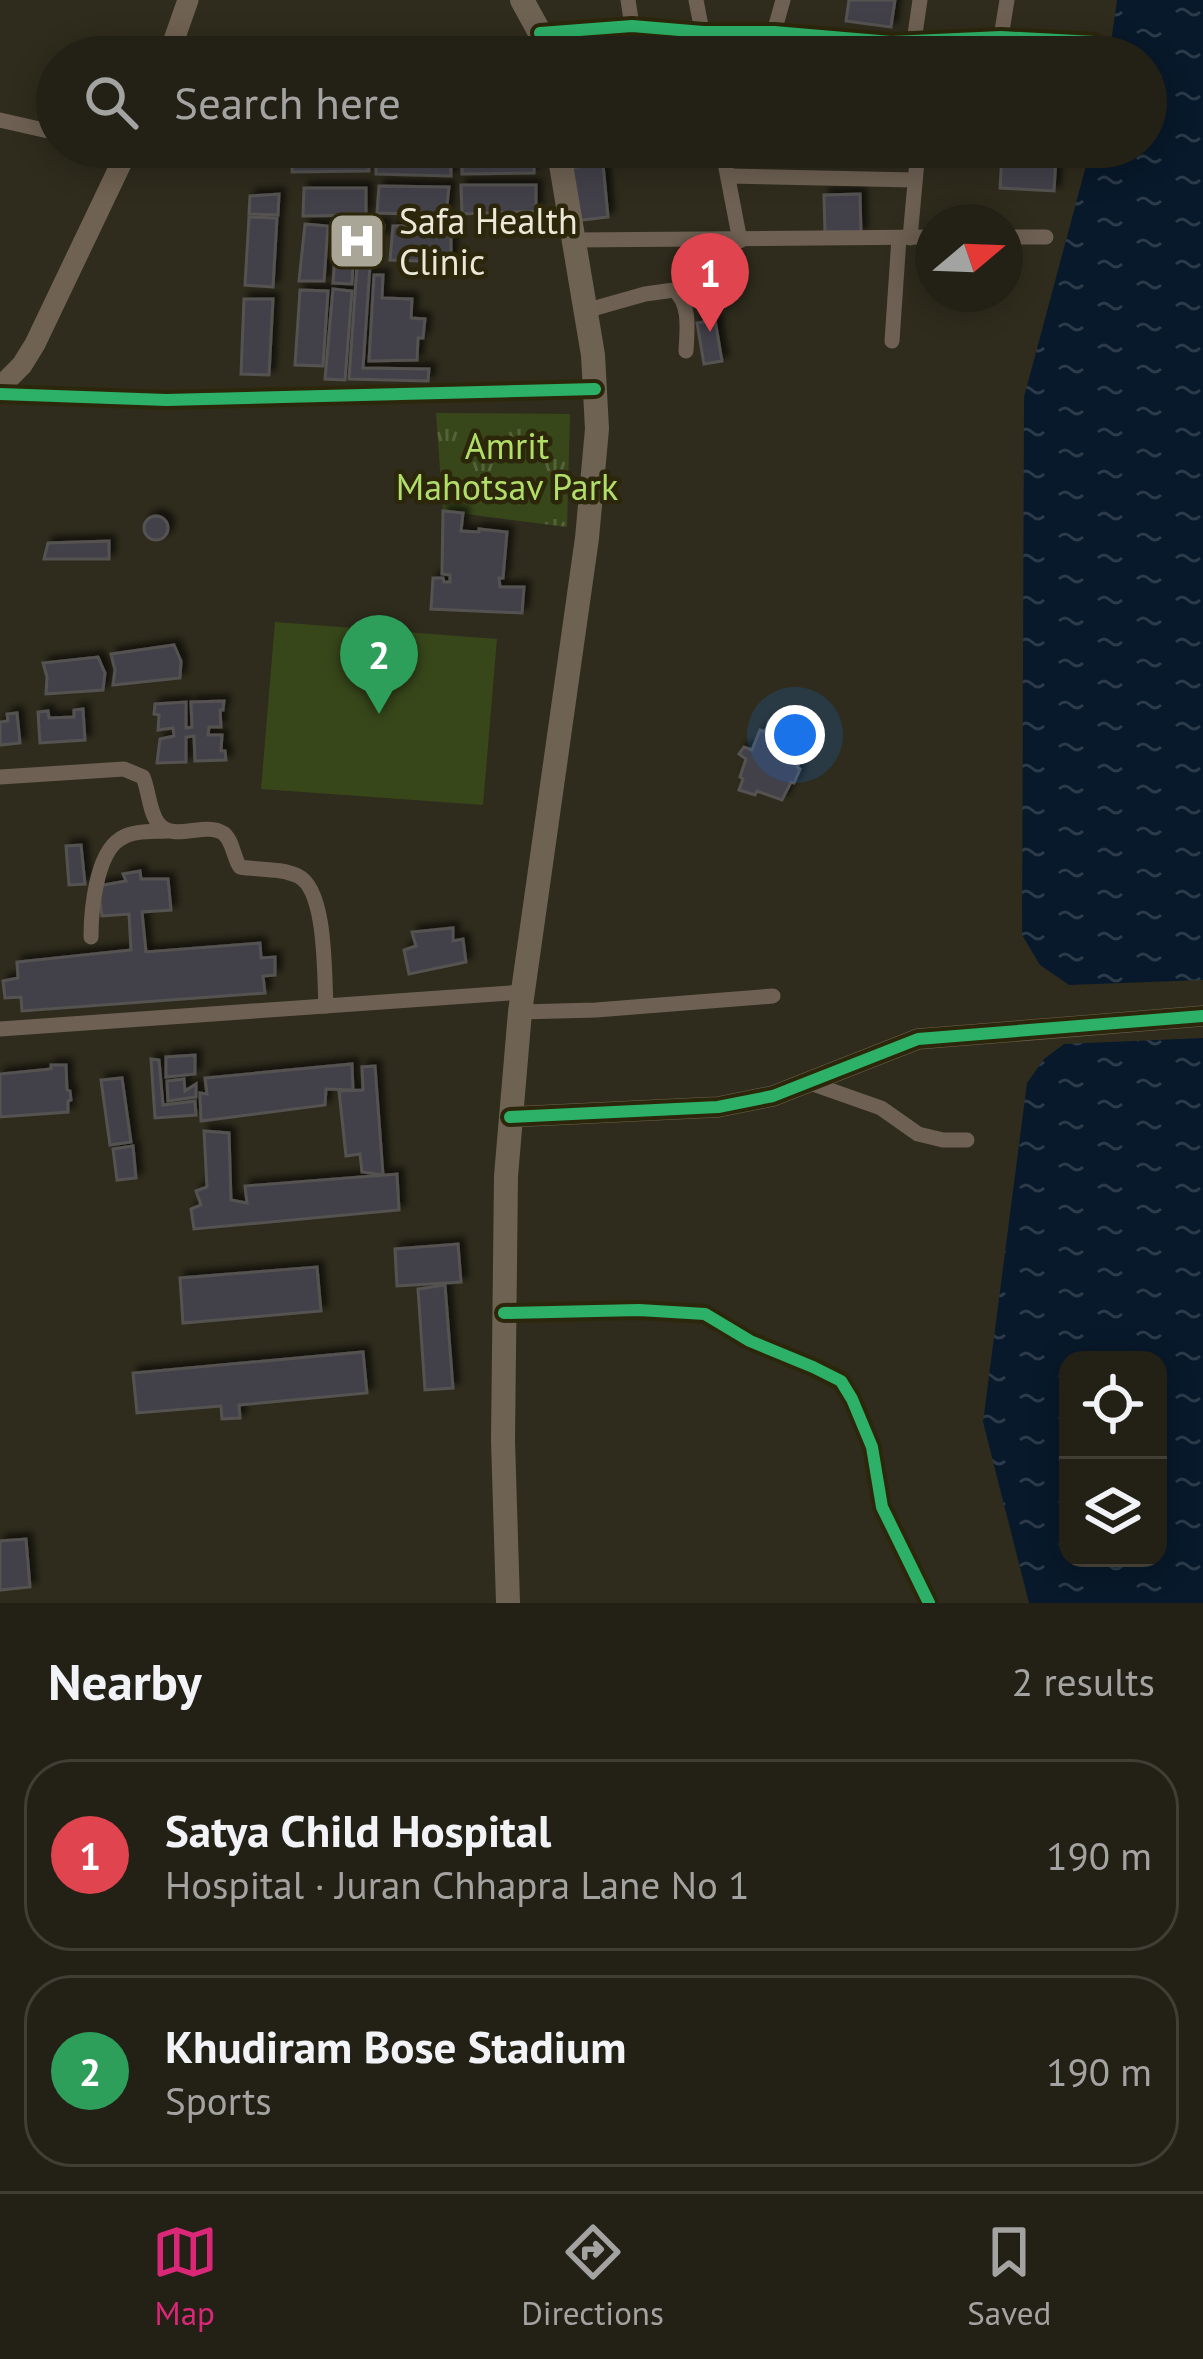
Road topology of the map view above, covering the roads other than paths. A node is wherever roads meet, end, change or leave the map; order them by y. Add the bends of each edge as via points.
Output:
1 (188, 0) edge
2 (526, 0) edge
3 (628, 0) edge
4 (696, 0) edge
5 (783, 0) edge
6 (920, 0) edge
7 (1007, 0) edge
8 (632, 26) junction
9 (703, 32) junction
10 (774, 32) junction
11 (175, 36) edge
12 (539, 36) edge
13 (585, 36) edge
14 (704, 36) edge
15 (821, 36) edge
16 (918, 36) edge
17 (1001, 36) edge
18 (0, 120) edge
19 (36, 128) edge
20 (114, 168) edge
21 (561, 168) edge
22 (727, 168) edge
23 (915, 168) edge
24 (729, 176) junction
25 (915, 180) junction
26 (1023, 237) edge
27 (1046, 237) dead end
28 (905, 238) junction
29 (915, 238) edge
30 (573, 240) junction
31 (740, 241) junction
32 (585, 311) junction
33 (892, 341) dead end
34 (686, 351) dead end
35 (596, 389) junction
36 (0, 391) edge
37 (0, 777) edge
38 (167, 831) junction
39 (91, 937) dead end
40 (773, 996) dead end
41 (521, 1002) junction
42 (326, 1006) junction
43 (1203, 1016) edge
44 (0, 1029) edge
45 (810, 1083) junction
46 (510, 1117) junction
47 (967, 1140) dead end
48 (504, 1313) junction
49 (508, 1603) edge
50 (929, 1603) edge

1 - 11 street
2 - 12 main road
3 - 8 street
4 - 9 street
5 - 10 street
6 - 16 street
7 - 17 street
8 - 9 street
8 - 13 street
9 - 10 street
9 - 14 street
10 - 15 street
18 - 19 street
20 - 36 street via 35,344
21 - 30 main road
22 - 24 street
23 - 25 street
24 - 25 street
24 - 31 street
25 - 28 street
26 - 27 street
28 - 29 street
28 - 31 street
28 - 33 street
30 - 31 street
30 - 32 main road
32 - 34 street via 674,290 686,307
32 - 35 main road
35 - 36 street via 166,400
35 - 41 main road via 587,538
37 - 38 street via 124,769 142,777
38 - 39 street via 116,842 95,892
38 - 42 street via 222,832 240,867 306,880 319,910
40 - 41 street via 596,1010
41 - 42 street
41 - 46 main road
42 - 44 street
43 - 45 street via 941,1036
45 - 46 street via 718,1107
45 - 47 street via 881,1108 918,1134
46 - 48 main road
48 - 49 main road
48 - 50 street via 705,1314 841,1381 872,1447 882,1507

